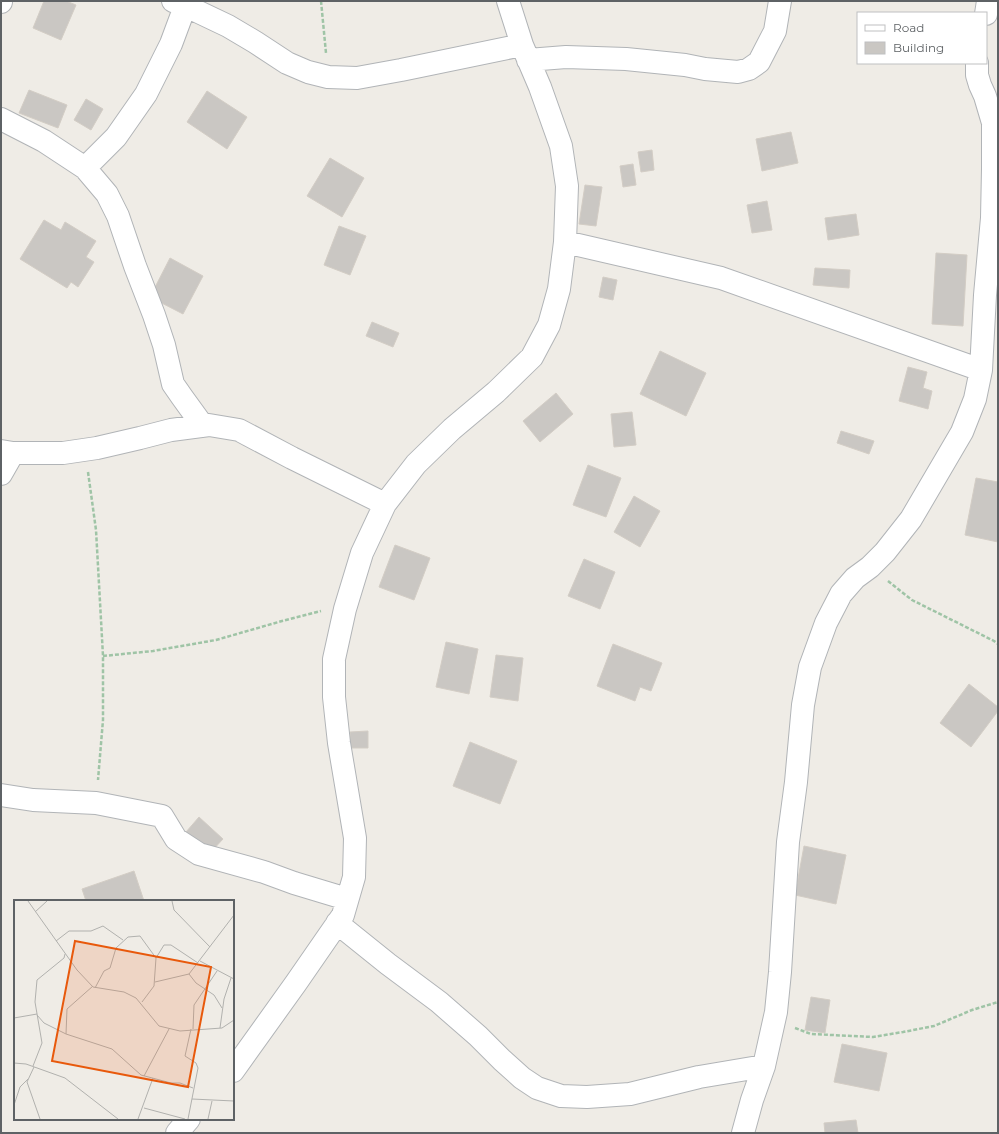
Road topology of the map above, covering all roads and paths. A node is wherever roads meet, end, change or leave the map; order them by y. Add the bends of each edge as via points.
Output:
1 (321, 1) edge
2 (508, 1) edge
3 (780, 1) edge
4 (988, 1) edge
5 (182, 3) edge
6 (986, 12) edge
7 (525, 52) junction
8 (977, 64) edge
9 (328, 77) junction
10 (1, 119) edge
11 (85, 168) junction
12 (565, 242) junction
13 (991, 295) edge
14 (981, 370) junction
15 (203, 426) junction
16 (85, 450) junction
17 (7, 452) edge
18 (1, 474) edge
19 (385, 504) junction
20 (870, 567) junction
21 (345, 609) junction
22 (998, 644) edge
23 (103, 656) junction
24 (1, 795) edge
25 (96, 803) junction
26 (347, 899) junction
27 (337, 923) junction
28 (998, 1002) edge
29 (774, 1020) junction
30 (764, 1066) junction
31 (234, 1070) edge
32 (188, 1120) edge
33 (177, 1133) edge
34 (743, 1133) edge

1 - 9 path
2 - 7 street
3 - 7 street via 775,31 759,62 749,69 738,72 626,59 566,57
4 - 6 street
5 - 9 street via 228,26 287,63
5 - 11 street via 171,44 146,94 116,136
7 - 9 street via 357,78
7 - 12 street via 561,146 567,186
8 - 13 street via 977,75 992,122 994,142
10 - 11 street via 44,141
11 - 15 street via 107,194 118,216 164,345 173,384
12 - 14 street via 721,278
12 - 19 street via 559,289 551,318 532,357 416,464
13 - 14 street
14 - 20 street via 975,399 962,432 911,520
15 - 16 street via 171,430
15 - 19 street via 239,430
16 - 17 street via 63,453
16 - 23 path via 96,530
17 - 18 street
19 - 21 street via 362,553
20 - 22 path via 912,600
20 - 29 street via 855,578 841,594 826,623 810,668 803,705 788,842 780,972
21 - 23 path via 315,612 216,640 153,651
21 - 26 street via 334,659 334,697 355,838 354,877
23 - 25 path via 103,720
24 - 25 street via 33,800
25 - 26 street via 162,816 176,839 199,854
26 - 27 street via 343,915
27 - 30 street via 439,1002 522,1078 537,1088 561,1096 630,1094 700,1077
27 - 31 street
28 - 29 path via 934,1026 874,1037 811,1034
29 - 30 street
30 - 34 street
32 - 33 street

